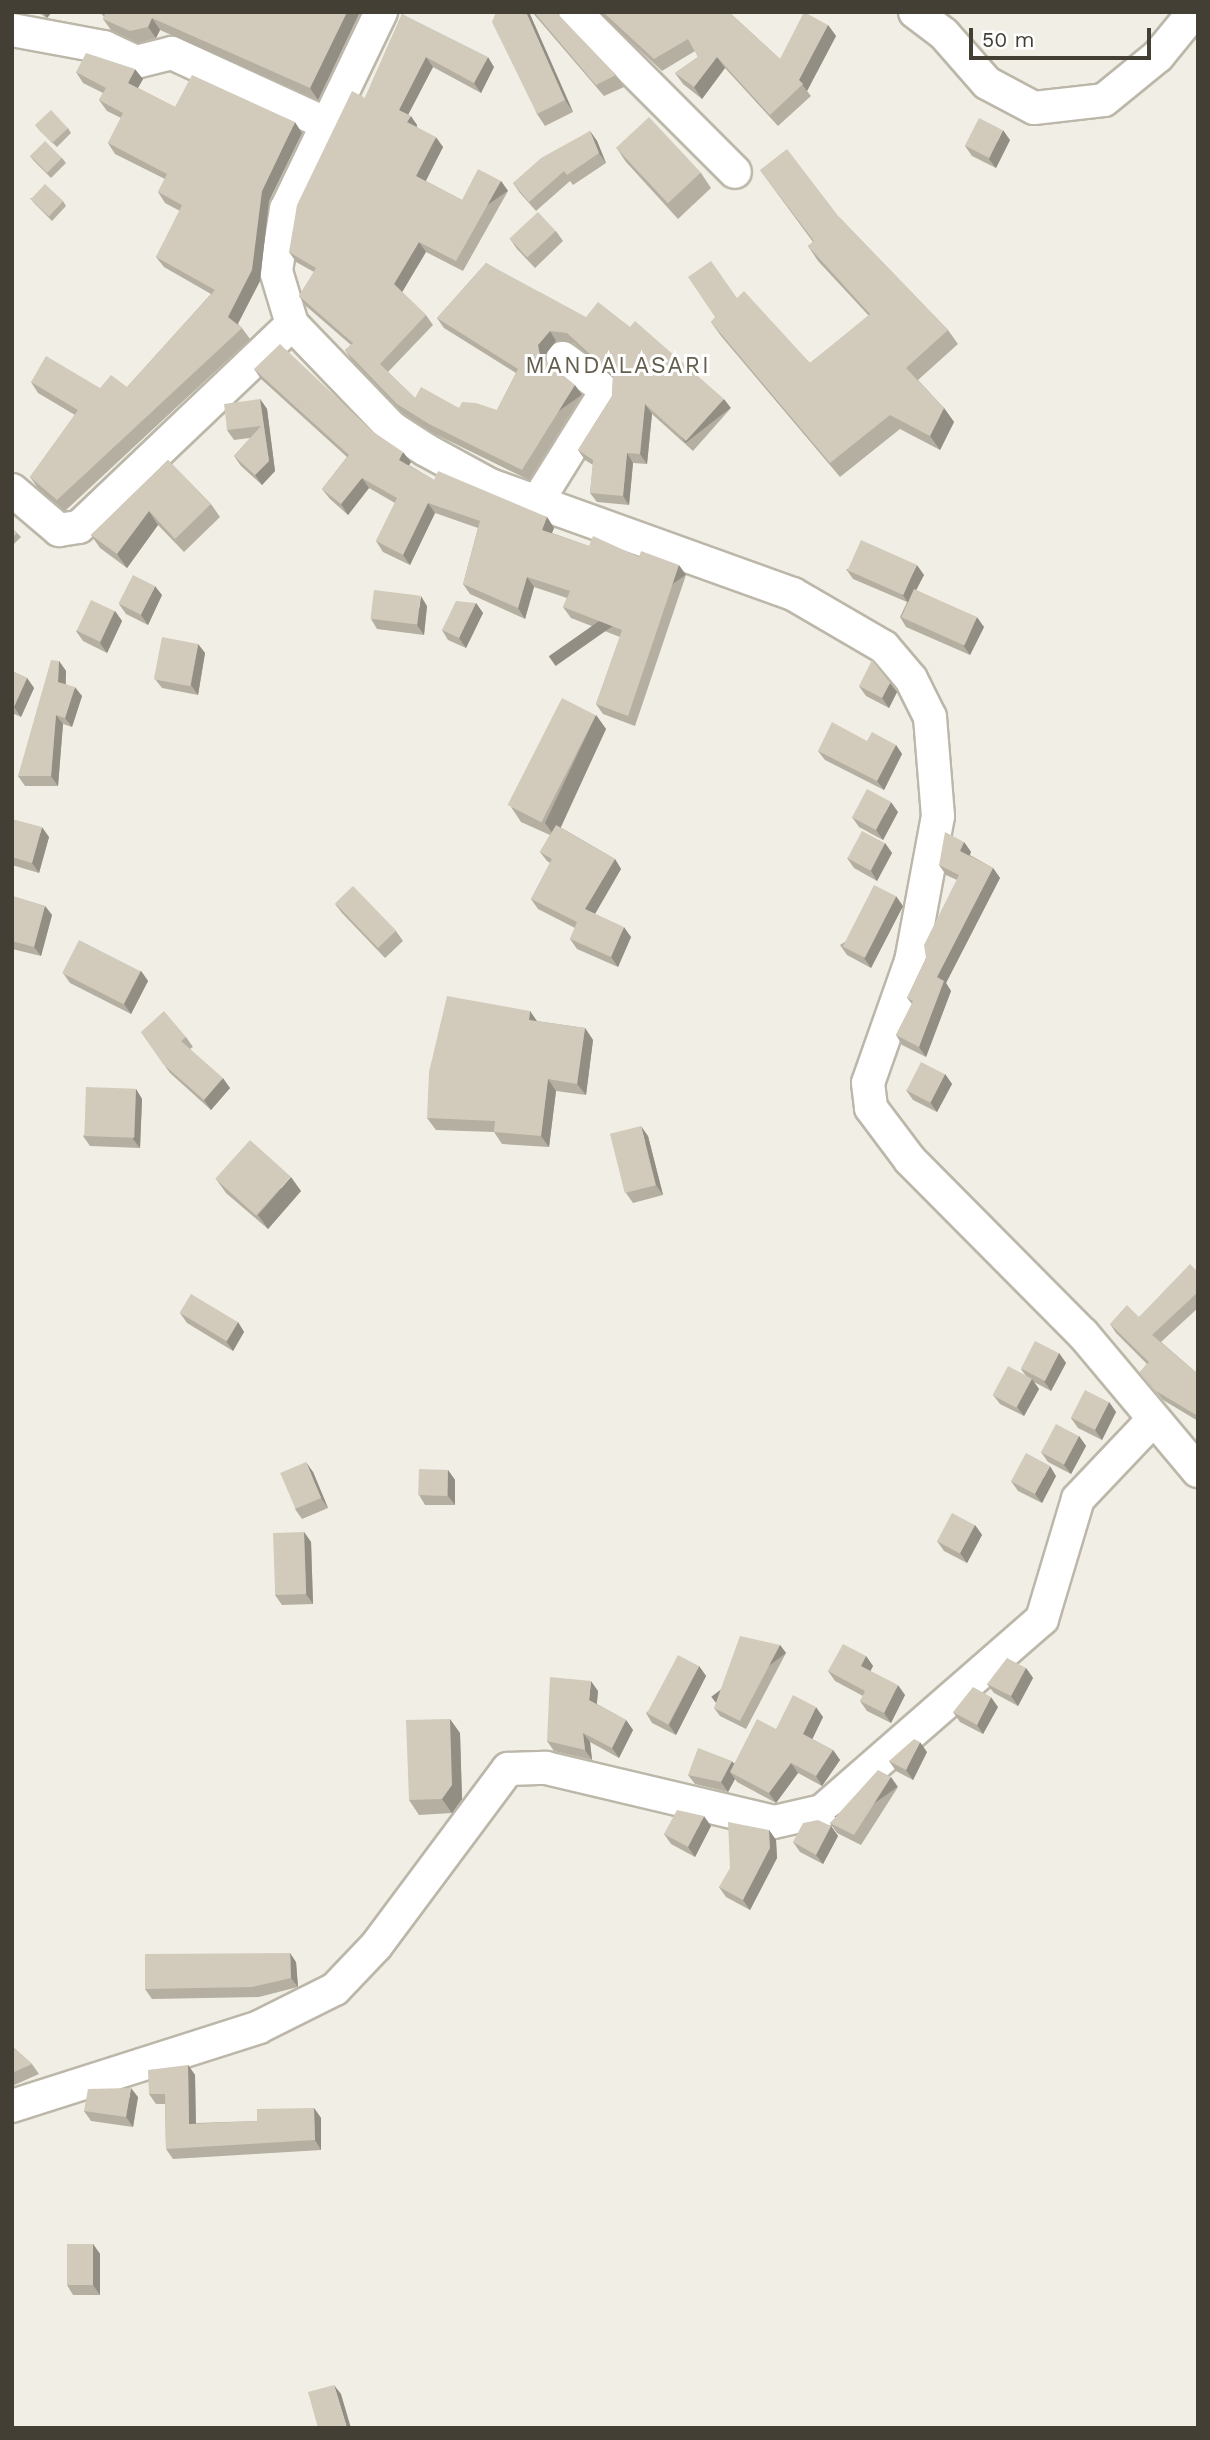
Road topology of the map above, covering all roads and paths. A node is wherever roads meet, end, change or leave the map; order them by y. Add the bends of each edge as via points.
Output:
1 (381, 12) edge
2 (575, 12) edge
3 (915, 12) edge
4 (1195, 12) edge
5 (12, 30) edge
6 (329, 125) junction
7 (735, 172) dead end
8 (292, 324) junction
9 (563, 358) dead end
10 (12, 490) edge
11 (537, 502) junction
12 (1154, 1419) junction
13 (1198, 1471) edge
14 (12, 2106) edge

1 - 6 street
2 - 7 street
3 - 4 street via 944,34 987,83 1034,108 1104,100 1158,56
5 - 6 street via 104,47 136,62 172,53
6 - 8 street via 286,209 278,239 280,296
8 - 10 street via 79,527 59,530
8 - 11 street via 392,428 490,485
9 - 11 street via 602,387 603,396
11 - 12 street via 648,537 817,606 884,647 911,679 930,717 938,816 911,961 868,1083 871,1108 910,1160 1083,1334
12 - 13 street
12 - 14 street via 1078,1499 1058,1584 1042,1619 822,1811 788,1824 546,1768 508,1769 376,1946 335,1989 246,2032

